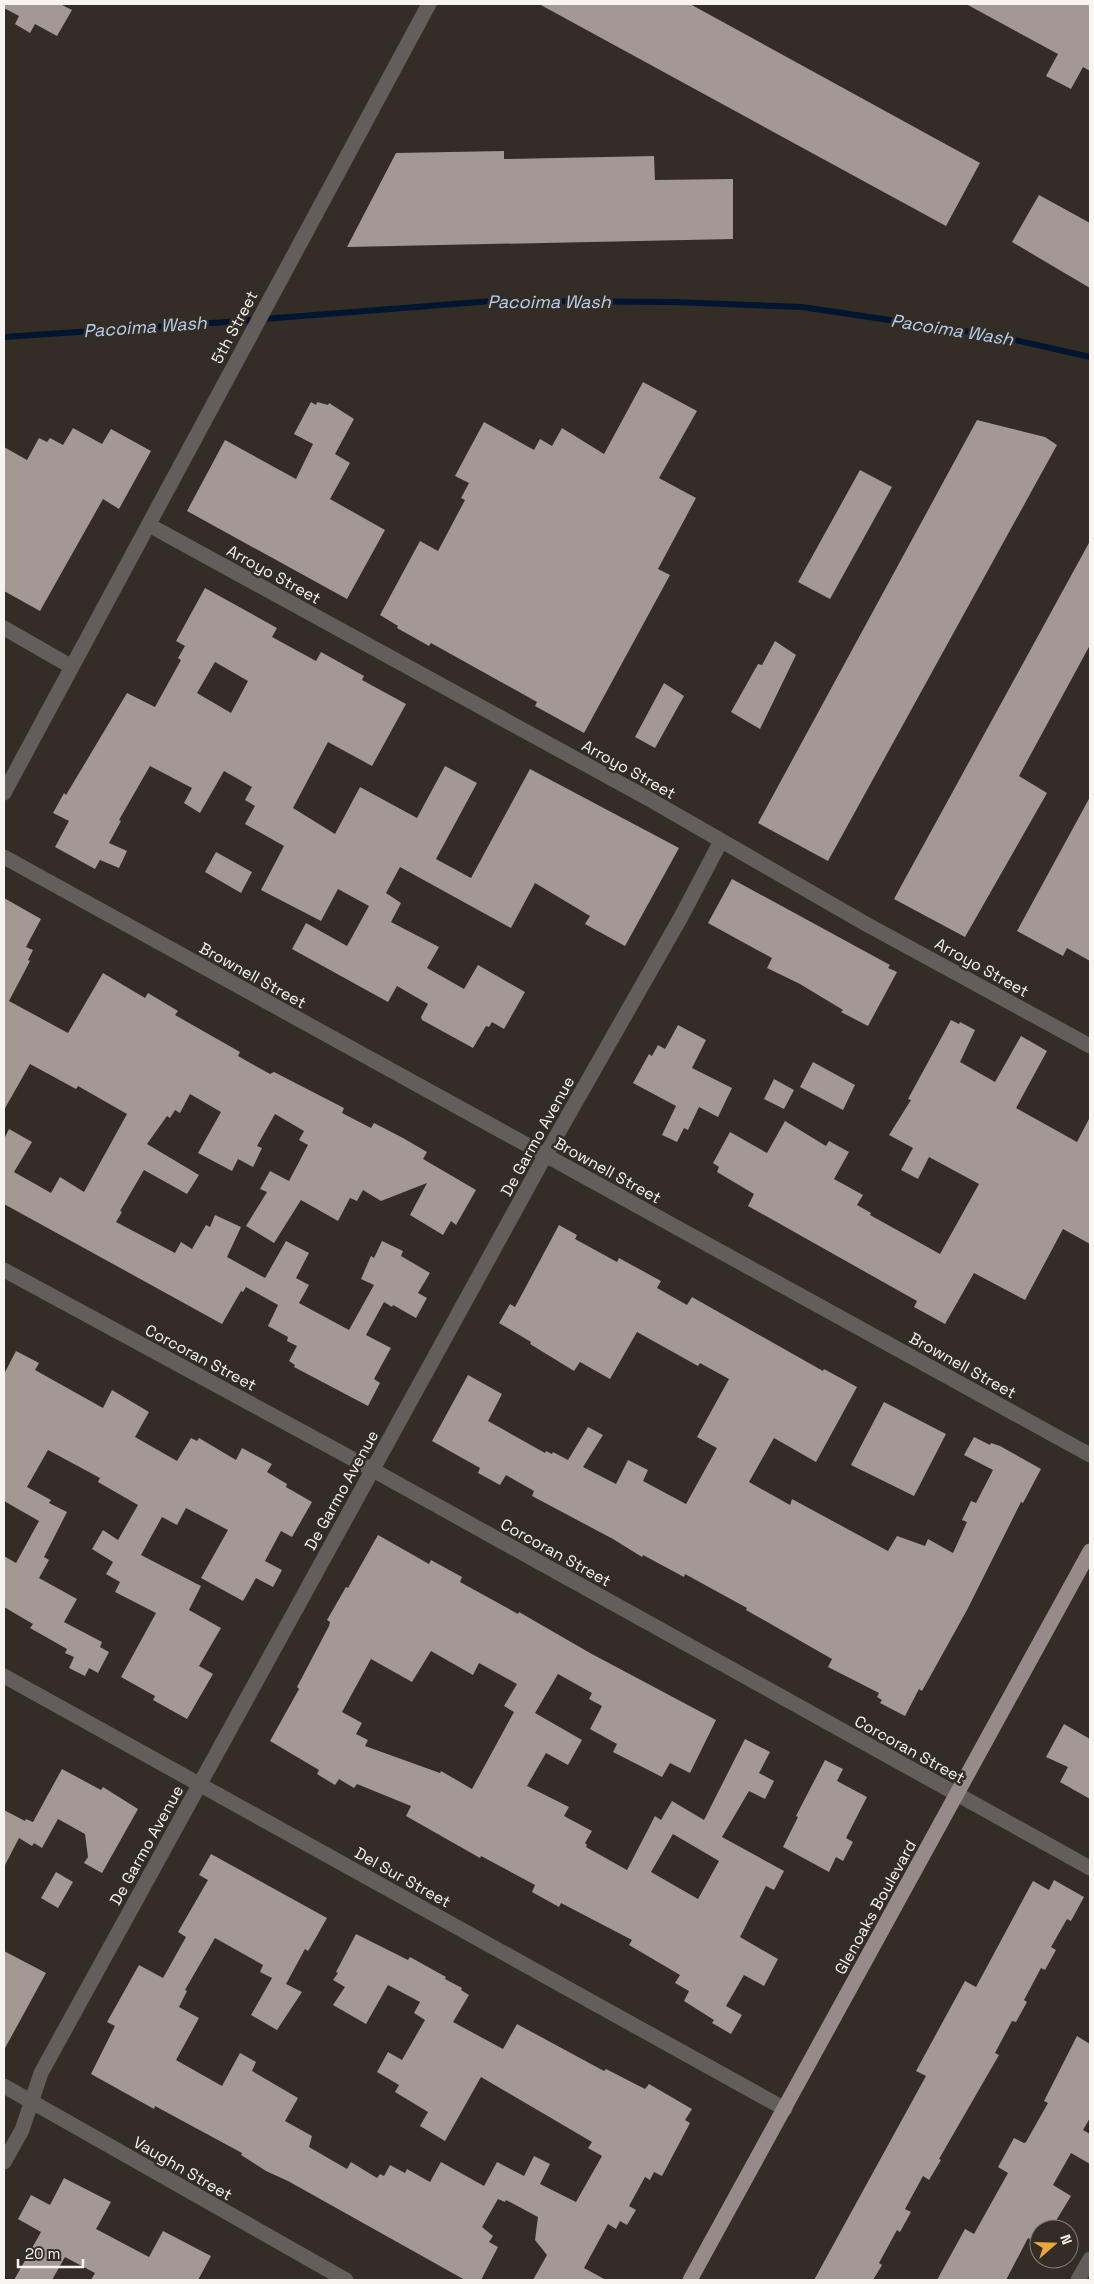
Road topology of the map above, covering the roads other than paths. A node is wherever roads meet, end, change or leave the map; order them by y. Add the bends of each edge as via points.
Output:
1 (429, 4) edge
2 (149, 525) junction
3 (4, 628) edge
4 (72, 667) junction
5 (4, 793) edge
6 (721, 841) junction
7 (4, 857) edge
8 (1090, 1046) edge
9 (545, 1156) junction
10 (4, 1270) edge
11 (1090, 1455) edge
12 (373, 1470) junction
13 (1090, 1551) edge
14 (4, 1676) edge
15 (200, 1784) junction
16 (957, 1795) junction
17 (1090, 1868) edge
18 (4, 2086) edge
19 (31, 2101) junction
20 (785, 2109) junction
21 (4, 2162) edge
22 (1090, 2259) edge
23 (346, 2280) edge
24 (690, 2280) edge
25 (1078, 2280) edge

1 - 2 street, 5th Street
2 - 4 street, 5th Street
2 - 6 street, Arroyo Street
3 - 4 street
4 - 5 street, 5th Street
6 - 8 street, Arroyo Street
6 - 9 street, De Garmo Avenue
7 - 9 street, Brownell Street
9 - 11 street, Brownell Street
9 - 12 street, De Garmo Avenue
10 - 12 street, Corcoran Street
12 - 15 street, De Garmo Avenue
12 - 16 street, Corcoran Street
13 - 16 main road, Glenoaks Boulevard
14 - 15 street, Del Sur Street
15 - 19 street, De Garmo Avenue via 41,2073
15 - 20 street, Del Sur Street
16 - 17 street, Corcoran Street
16 - 20 main road, Glenoaks Boulevard
18 - 19 street, Vaughn Street
19 - 21 street, De Garmo Avenue via 22,2130
19 - 23 street, Vaughn Street
20 - 24 main road, Glenoaks Boulevard
22 - 25 street

